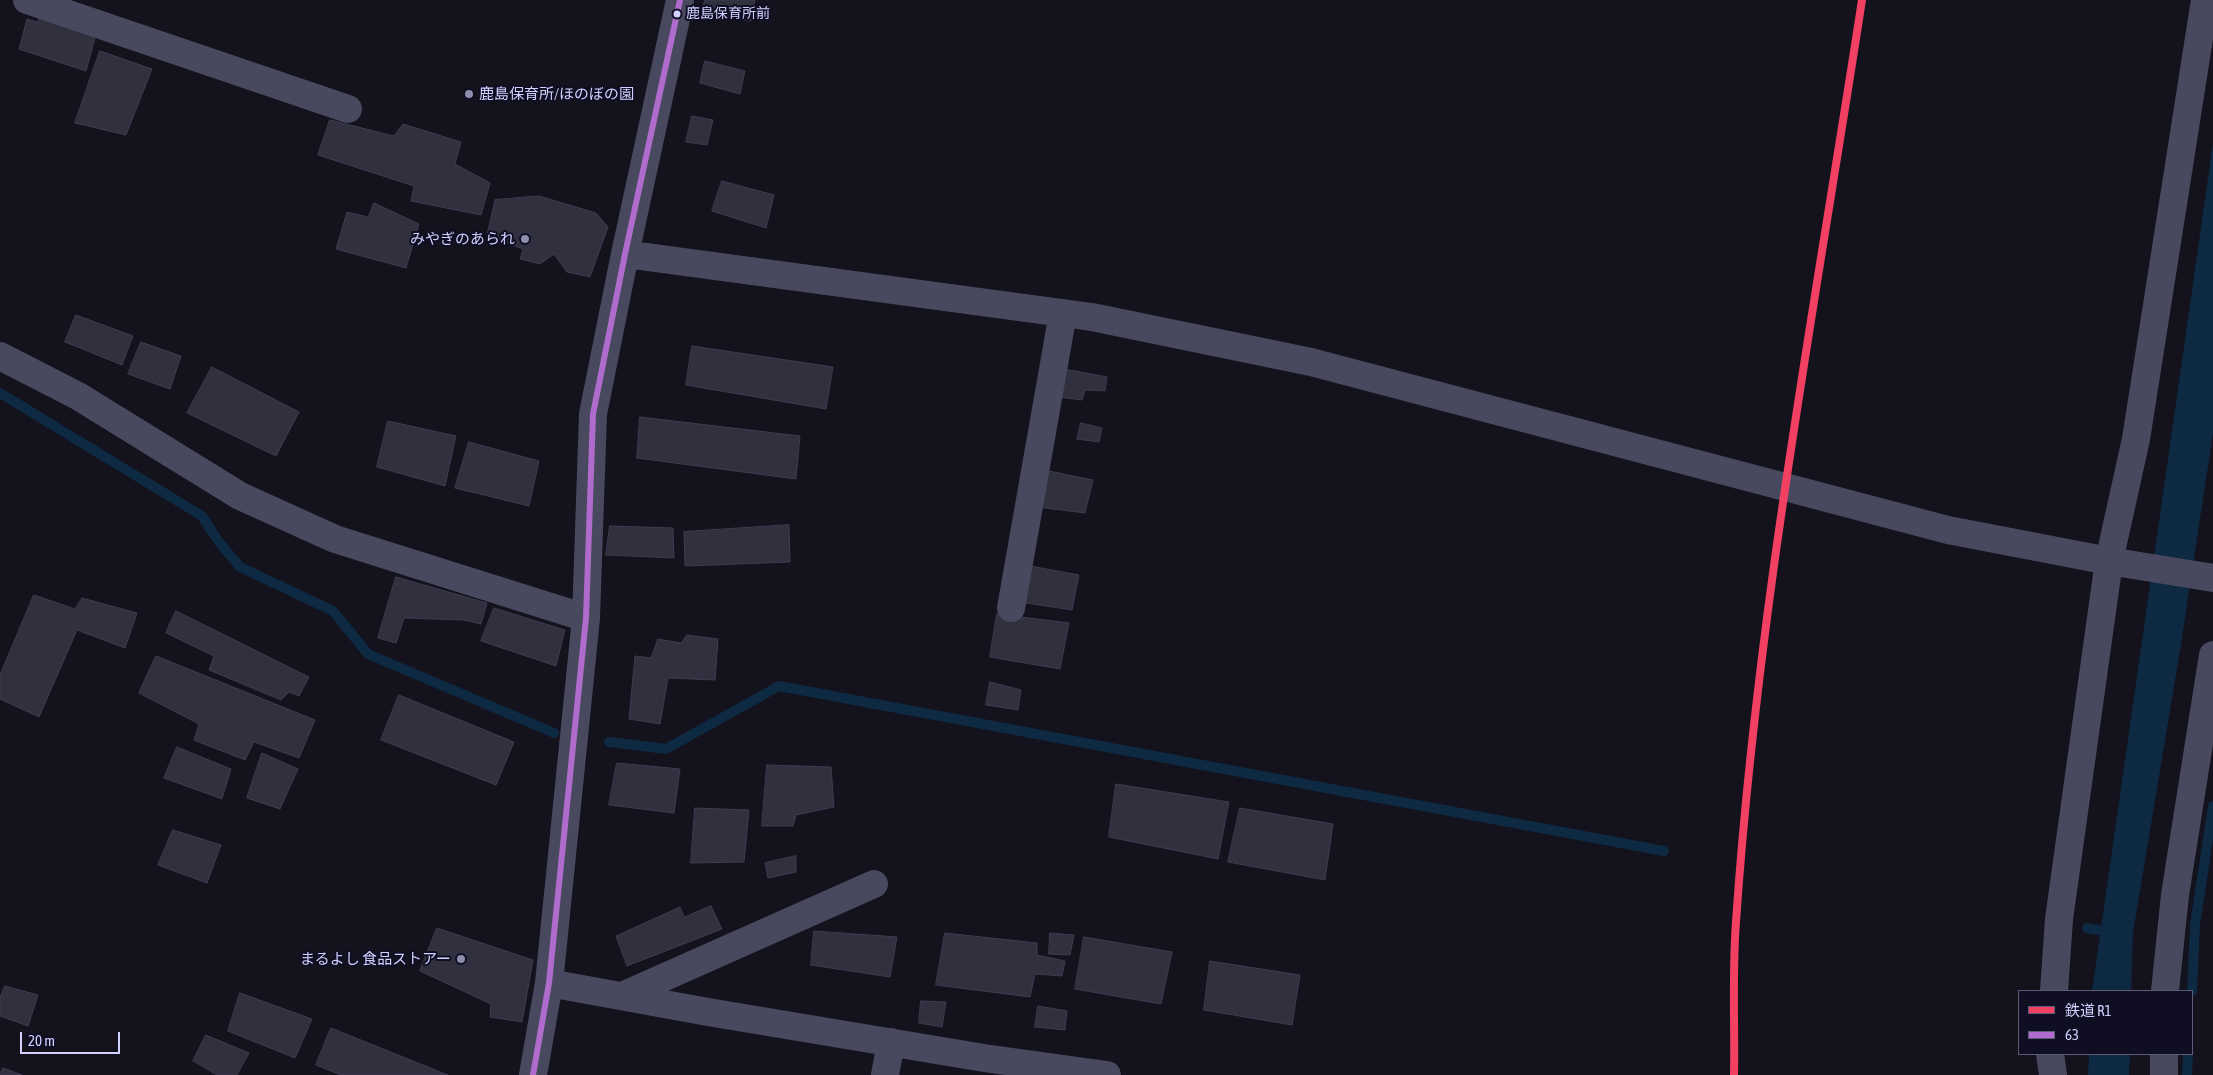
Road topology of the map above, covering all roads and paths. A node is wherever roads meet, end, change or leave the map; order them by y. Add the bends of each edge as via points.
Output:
1 (27, 0) edge
2 (680, 0) edge
3 (2205, 0) edge
4 (348, 109) dead end
5 (625, 254) junction
6 (1063, 313) junction
7 (0, 356) edge
8 (2117, 562) junction
9 (2213, 578) edge
10 (1010, 608) dead end
11 (586, 618) junction
12 (2213, 655) edge
13 (874, 884) dead end
14 (549, 983) junction
15 (2054, 990) edge
16 (2165, 990) edge
17 (622, 996) junction
18 (892, 1042) junction
19 (2050, 1055) edge
20 (2164, 1055) edge
21 (533, 1075) edge
22 (886, 1075) edge
23 (1107, 1075) edge
24 (2053, 1075) edge
25 (2164, 1075) edge

1 - 4 street
2 - 5 street
3 - 8 street
5 - 6 street
5 - 11 street via 593,414
6 - 8 street via 1311,362 1948,530
6 - 10 street
7 - 11 street via 78,396 240,496 335,539
8 - 9 street
8 - 15 street via 2059,919
11 - 14 street
12 - 16 street via 2175,895
13 - 17 street
14 - 17 street
14 - 21 street
17 - 18 street
18 - 22 street
18 - 23 street
19 - 24 street
20 - 25 street

